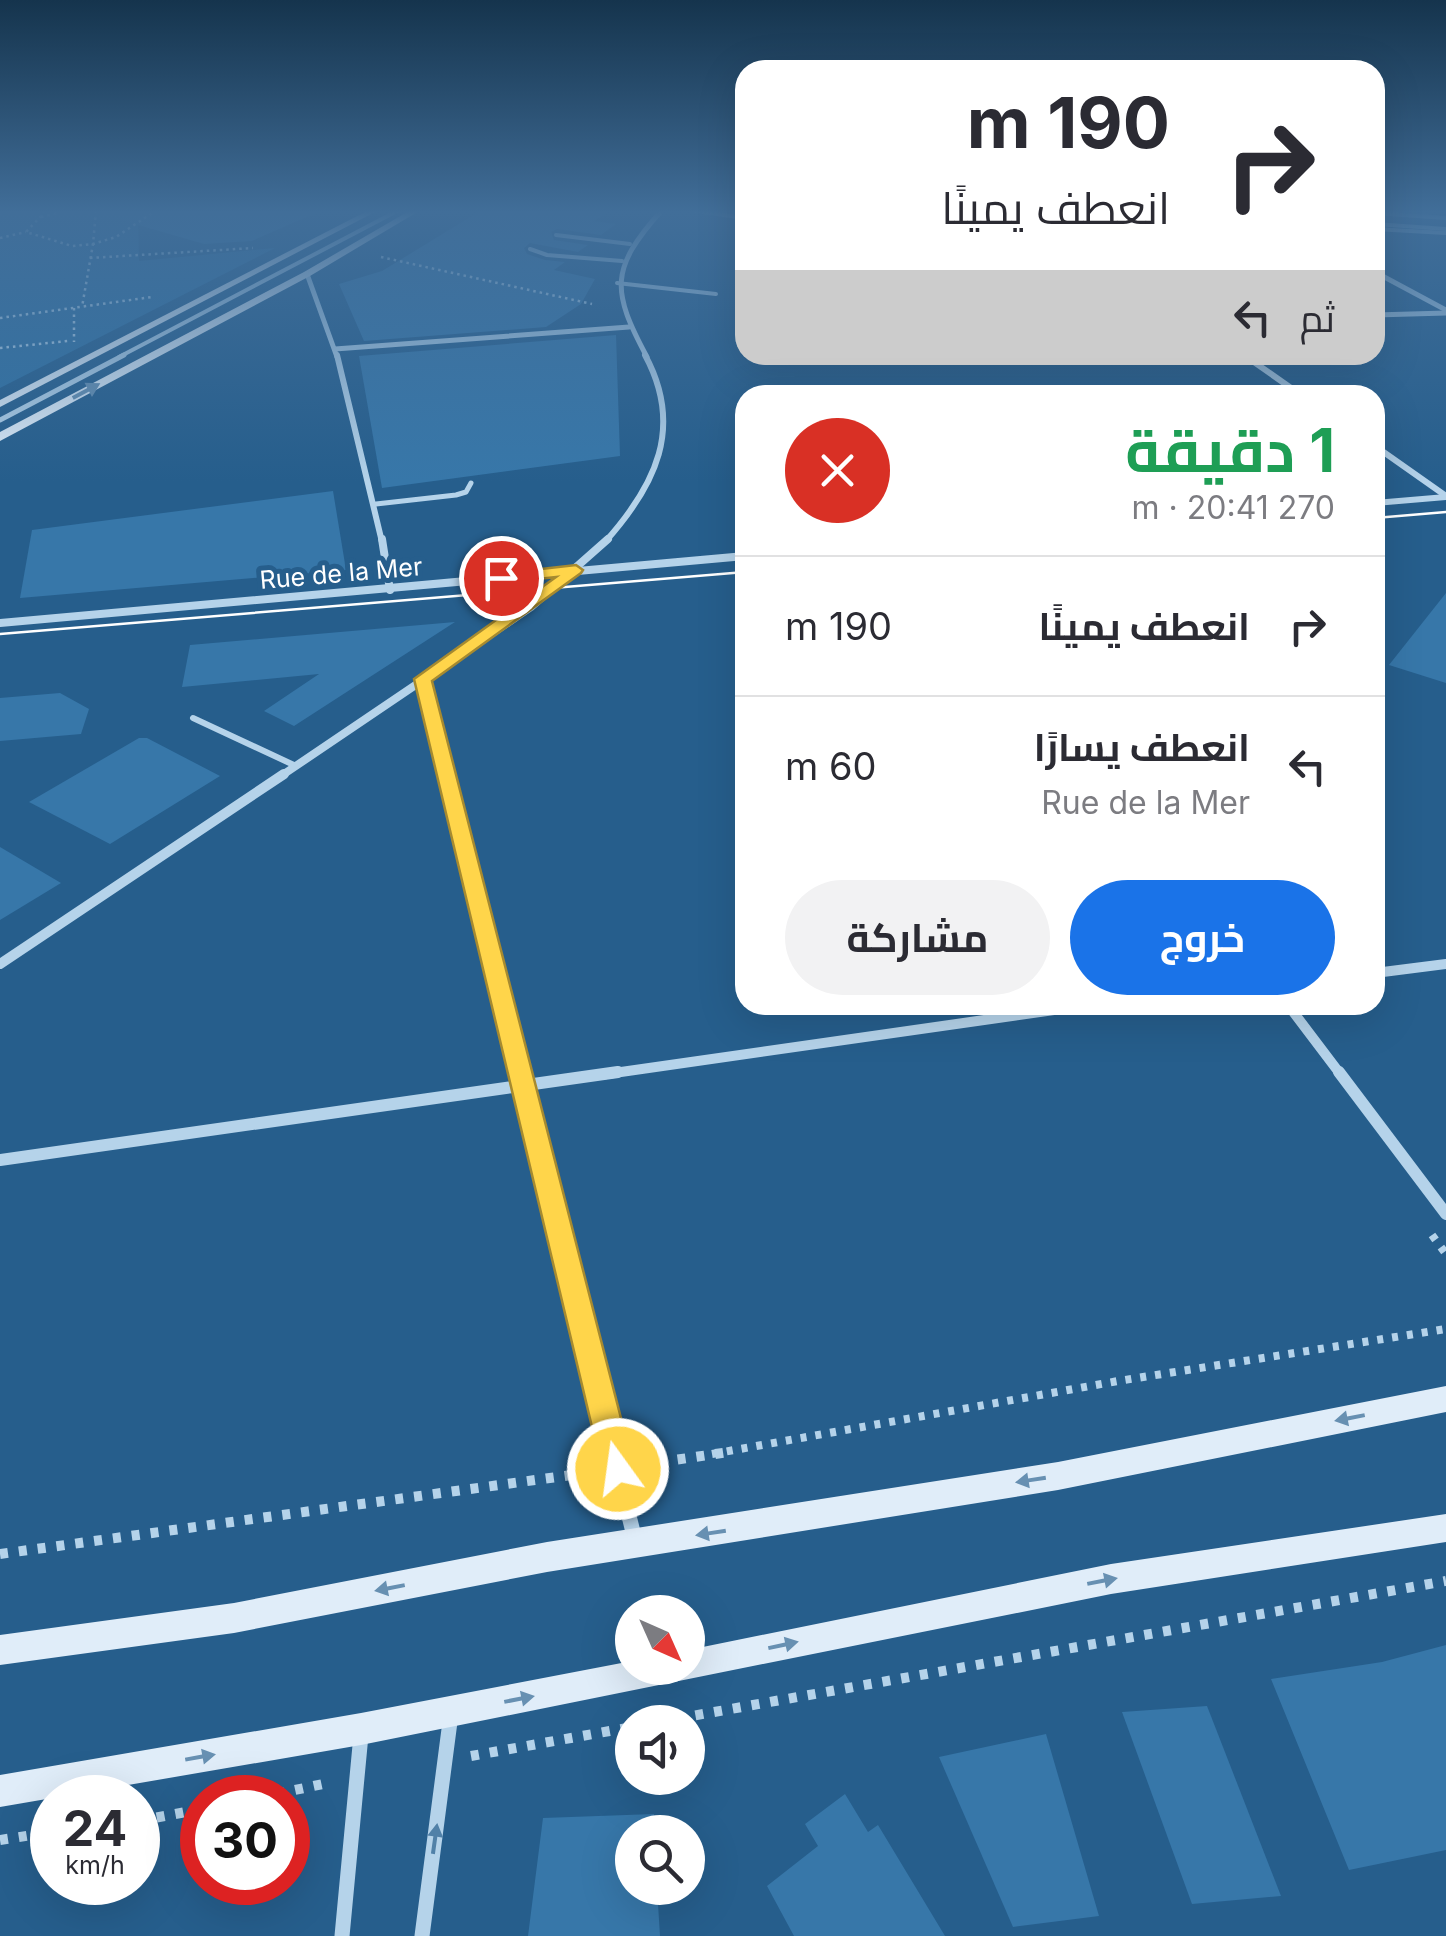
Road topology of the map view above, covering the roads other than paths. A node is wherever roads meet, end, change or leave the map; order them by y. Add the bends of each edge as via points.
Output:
1 (198, 301) edge
2 (225, 301) edge
3 (255, 301) edge
4 (317, 301) edge
5 (622, 301) edge
6 (1446, 312) edge
7 (1385, 314) edge
8 (628, 327) junction
9 (334, 349) junction
10 (1258, 365) edge
11 (1288, 385) edge
12 (0, 404) edge
13 (0, 420) edge
14 (0, 436) edge
15 (1385, 453) edge
16 (471, 483) dead end
17 (1446, 496) edge
18 (1385, 502) edge
19 (376, 504) junction
20 (735, 557) edge
21 (576, 570) junction
22 (390, 590) junction
23 (0, 624) edge
24 (422, 679) junction
25 (193, 718) dead end
26 (296, 766) junction
27 (0, 964) edge
28 (1446, 964) edge
29 (1385, 971) edge
30 (1019, 1015) edge
31 (1296, 1015) edge
32 (523, 1086) junction
33 (0, 1160) edge
34 (1446, 1214) edge
35 (1446, 1399) edge
36 (1446, 1528) edge
37 (636, 1546) junction
38 (0, 1650) edge
39 (705, 1661) edge
40 (615, 1680) edge
41 (451, 1712) junction
42 (362, 1729) junction
43 (0, 1792) edge
44 (342, 1936) edge
45 (422, 1936) edge

1 - 12 main road
2 - 13 lane
14 -> 3 main road
4 - 9 street
5 - 8 street
6 - 7 street
8 - 9 street
8 - 21 street via 656,386 663,438 624,523
9 - 19 street
10 - 11 street
15 - 17 street
16 - 19 lane via 461,494
17 - 18 street
19 - 22 street
20 - 21 street, Rue de la Mer
21 - 22 street, Rue de la Mer
21 - 24 street
22 - 23 street, Rue de la Mer
24 - 26 street
24 - 32 street
25 - 26 lane
26 - 27 street
28 - 29 street
30 - 32 street
31 - 34 street
32 - 33 street
32 - 37 street
35 -> 37 main road via 1058,1476
39 -> 36 main road via 1110,1578
37 -> 38 main road via 234,1618
41 -> 40 main road
41 - 42 main road
45 -> 41 street
43 -> 42 main road
42 - 44 street

